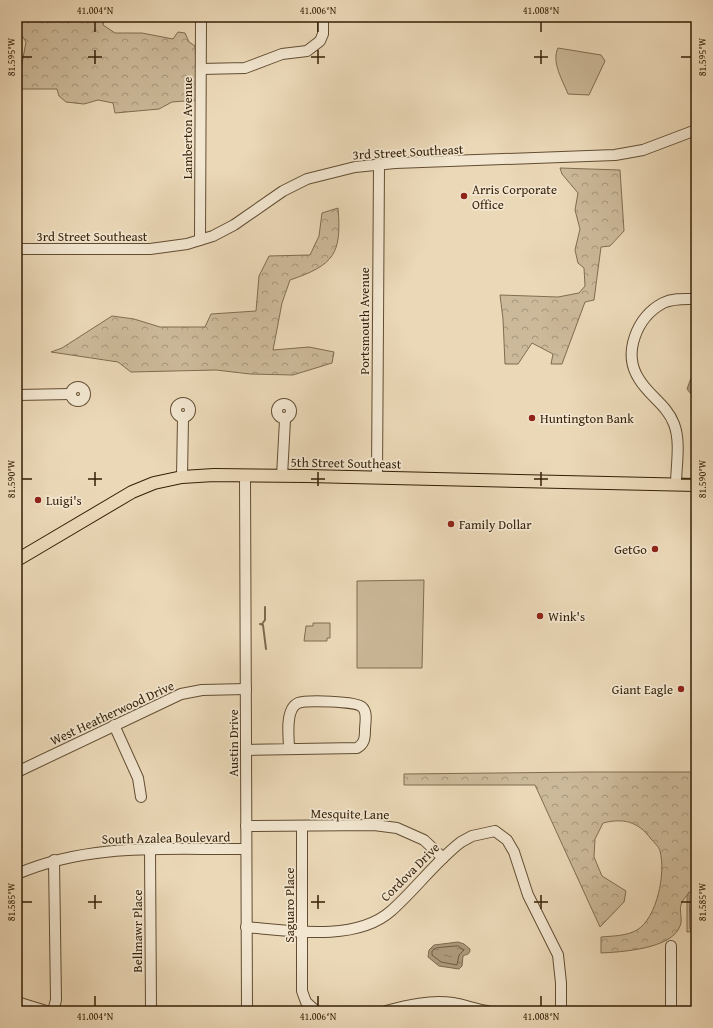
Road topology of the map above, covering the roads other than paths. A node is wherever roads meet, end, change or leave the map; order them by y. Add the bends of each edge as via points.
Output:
1 (201, 17) edge
2 (323, 17) edge
3 (201, 69) junction
4 (696, 130) edge
5 (379, 164) junction
6 (200, 240) junction
7 (17, 249) edge
8 (696, 299) edge
9 (71, 394) dead end
10 (17, 395) edge
11 (183, 418) dead end
12 (285, 420) dead end
13 (245, 475) junction
14 (282, 476) junction
15 (182, 477) junction
16 (378, 478) junction
17 (676, 485) junction
18 (696, 486) edge
19 (17, 560) edge
20 (246, 689) junction
21 (114, 725) junction
22 (289, 749) junction
23 (246, 750) junction
24 (17, 772) edge
25 (140, 797) dead end
26 (246, 826) junction
27 (302, 826) junction
28 (246, 849) junction
29 (150, 850) junction
30 (443, 858) junction
31 (54, 860) junction
32 (17, 874) edge
33 (246, 927) junction
34 (302, 931) junction
35 (671, 946) dead end
36 (17, 1002) edge
37 (46, 1011) edge
38 (53, 1011) edge
39 (150, 1011) edge
40 (247, 1011) edge
41 (316, 1011) edge
42 (386, 1011) edge
43 (486, 1011) edge
44 (558, 1011) edge
45 (671, 1011) edge

1 - 3 street, Lamberton Avenue
2 - 3 street via 323,34 320,41 308,51 282,54 245,68
3 - 6 street, Lamberton Avenue
4 - 5 street, 3rd Street Southeast via 643,150 614,155
5 - 6 street, 3rd Street Southeast via 344,169 307,179 283,191 234,225
5 - 16 street, Portsmouth Avenue
6 - 7 street, 3rd Street Southeast via 174,247 150,249
8 - 17 street via 664,302 654,309 639,327 632,348 633,364 639,379 665,408 675,426
9 - 10 street
11 - 15 street
12 - 14 street
13 - 14 main road, 5th Street Southeast
13 - 15 main road, 5th Street Southeast
13 - 20 street, Austin Drive
14 - 16 main road, 5th Street Southeast
15 - 19 main road, 5th Street Southeast via 154,483 132,492
16 - 17 main road, 5th Street Southeast
17 - 18 main road, 5th Street Southeast
20 - 21 street, West Heatherwood Drive via 186,692
20 - 23 street, Austin Drive
21 - 24 street, West Heatherwood Drive
21 - 25 street via 138,778
22 - 22 street via 356,748 362,745 365,739 364,708 358,704 341,702 298,703 292,708 289,716
22 - 23 street
23 - 26 street, Austin Drive
26 - 27 street, Mesquite Lane
26 - 28 street, Austin Drive
27 - 30 street, Mesquite Lane via 374,825 397,828 424,840
27 - 34 street, Saguaro Place
28 - 29 street, South Azalea Boulevard
28 - 33 street, Austin Drive
29 - 31 street, South Azalea Boulevard via 110,850
29 - 39 street, Bellmawr Place
30 - 34 street, Cordova Drive via 390,911 372,923 356,929
30 - 44 street, Cordova Drive via 466,839 495,831 507,840 514,852 528,894 558,955 561,983 561,1008
31 - 32 street, South Azalea Boulevard
31 - 38 street via 56,1000
33 - 34 street, Cordova Drive
33 - 40 street, Austin Drive
34 - 41 street, Saguaro Place via 302,984 306,1002
35 - 45 street
36 - 37 street
42 - 43 street via 438,1002

